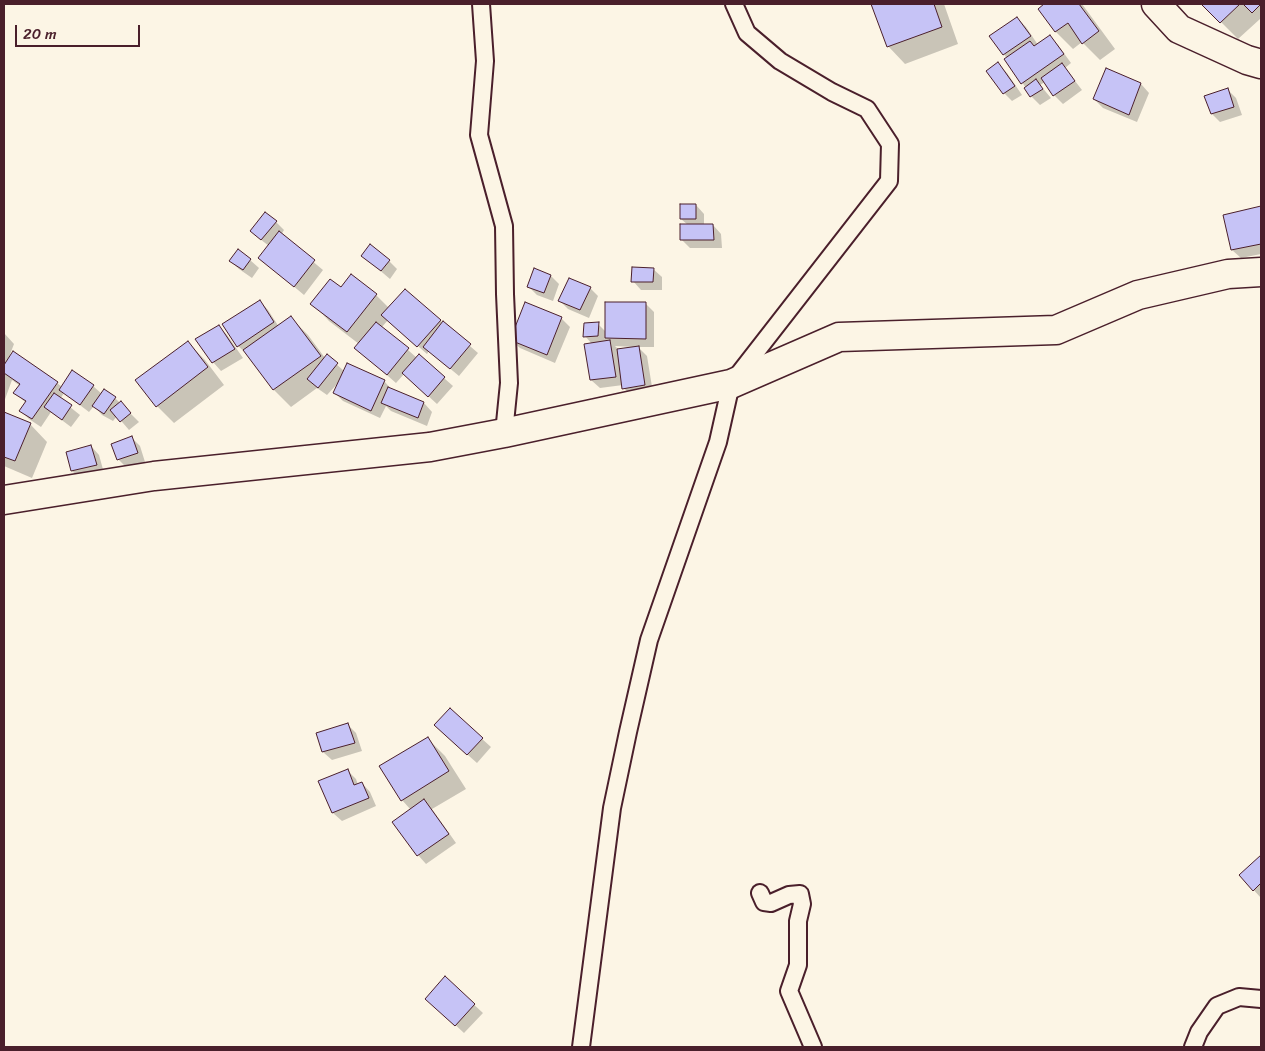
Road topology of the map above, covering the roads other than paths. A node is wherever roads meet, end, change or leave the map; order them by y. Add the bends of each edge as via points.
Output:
1 (481, 4) edge
2 (734, 4) edge
3 (1156, 4) edge
4 (1261, 64) edge
5 (1261, 272) edge
6 (731, 384) junction
7 (504, 433) junction
8 (4, 500) edge
9 (760, 893) dead end
10 (1261, 999) edge
11 (581, 1047) edge
12 (813, 1047) edge
13 (1193, 1047) edge

1 - 7 lane via 484,61 479,135 504,226 508,383
2 - 6 lane via 747,33 780,62 867,109 890,144 890,181
3 - 4 street via 1179,29
5 - 6 street via 1228,274 1138,295 1056,330 839,337
6 - 7 street
6 - 11 lane via 718,442 649,640 628,732 612,808
7 - 8 street via 430,447 154,476
9 - 12 lane via 764,902 771,903 800,894 798,965 789,991
10 - 13 lane via 1239,997 1217,1006

